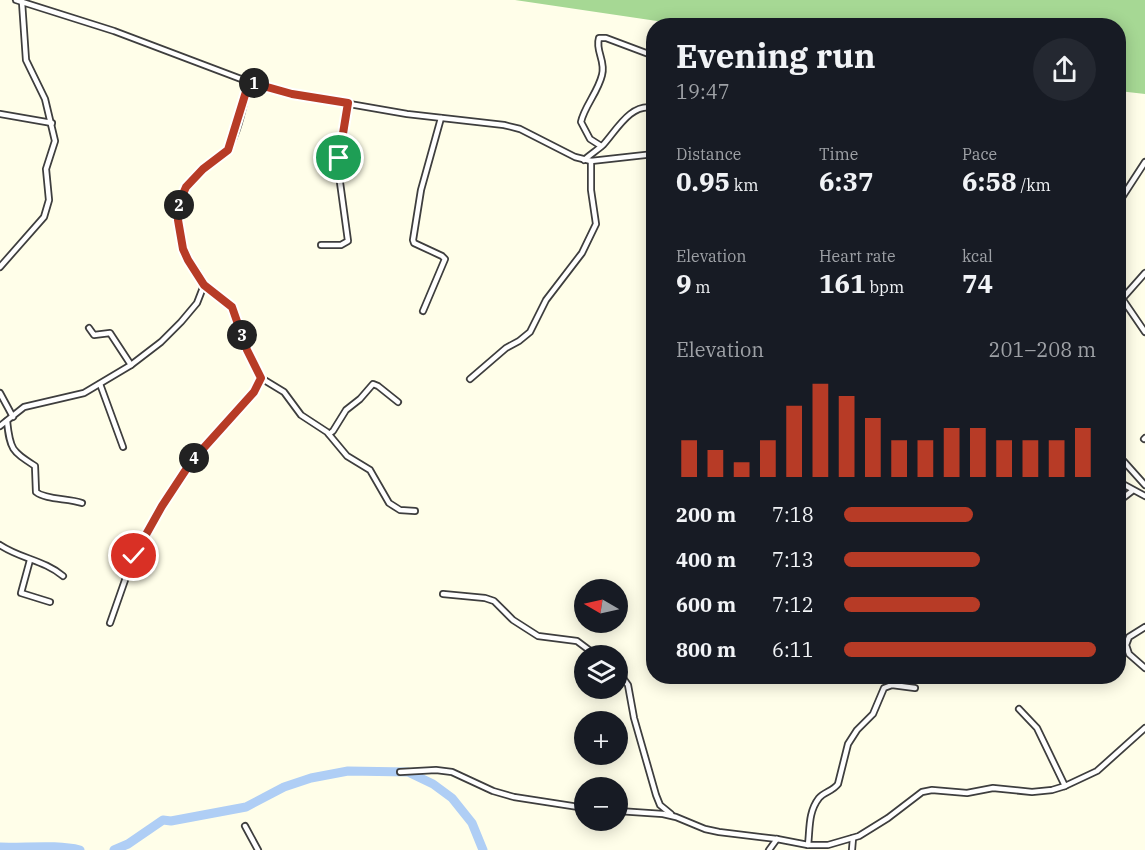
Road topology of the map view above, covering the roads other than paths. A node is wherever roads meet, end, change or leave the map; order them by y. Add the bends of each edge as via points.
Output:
1 (19, 1) edge
2 (646, 53) edge
3 (249, 82) junction
4 (348, 103) junction
5 (646, 108) edge
6 (0, 114) edge
7 (441, 118) junction
8 (52, 123) junction
9 (601, 146) junction
10 (646, 155) edge
11 (584, 160) junction
12 (591, 161) junction
13 (1145, 162) edge
14 (1126, 191) edge
15 (321, 245) dead end
16 (0, 267) edge
17 (1145, 273) edge
18 (204, 285) junction
19 (1126, 291) edge
20 (1126, 304) edge
21 (423, 311) dead end
22 (89, 328) dead end
23 (1145, 332) edge
24 (131, 365) junction
25 (261, 378) junction
26 (470, 379) dead end
27 (100, 384) junction
28 (0, 393) edge
29 (398, 402) dead end
30 (13, 417) junction
31 (7, 421) junction
32 (0, 426) edge
33 (329, 434) junction
34 (123, 447) dead end
35 (1126, 464) edge
36 (1145, 485) edge
37 (1126, 487) edge
38 (1132, 491) junction
39 (1126, 495) edge
40 (1145, 496) edge
41 (82, 503) dead end
42 (415, 511) dead end
43 (0, 544) edge
44 (30, 560) junction
45 (63, 576) dead end
46 (443, 594) dead end
47 (50, 602) dead end
48 (110, 623) dead end
49 (1145, 627) edge
50 (582, 645) edge
51 (1126, 645) joint
52 (1145, 668) edge
53 (628, 685) edge
54 (892, 685) joint
55 (915, 688) dead end
56 (1019, 710) dead end
57 (1145, 728) edge
58 (400, 772) dead end
59 (1065, 786) junction
60 (574, 806) edge
61 (628, 812) edge
62 (676, 817) junction
63 (244, 826) dead end
64 (853, 838) junction
65 (777, 839) junction
66 (810, 847) edge
67 (258, 850) edge
68 (769, 850) edge
69 (852, 850) edge

1 - 3 street via 114,31
1 - 8 street via 26,60
2 - 9 street via 599,38 602,74 581,122 590,139
3 - 4 street
3 - 18 street via 228,150 193,178 179,203 183,249
4 - 7 street
4 - 15 street via 339,158 348,241
5 - 9 street via 639,108
6 - 8 street
7 - 11 street via 520,129
7 - 21 street via 412,240 445,259
8 - 16 street via 55,141 46,169 47,208 36,227
9 - 11 street
10 - 12 street
11 - 12 street
12 - 26 street via 596,224 582,253 546,300 530,332
13 - 14 street
17 - 19 street
18 - 24 street via 197,303 181,322
18 - 25 street via 232,307
20 - 23 street
22 - 24 street via 94,335 110,333
24 - 27 street
25 - 33 street via 284,392 301,415
25 - 48 street via 254,392 191,462 162,506 131,563
27 - 30 street via 74,396 24,407
27 - 34 street
28 - 30 street
29 - 33 street via 373,384 346,410
30 - 31 street
31 - 32 street
31 - 41 street via 12,447 35,466 36,492
33 - 42 street via 347,456 370,470 389,504
35 - 36 street
37 - 38 street
38 - 39 street
38 - 40 street
43 - 44 street
44 - 45 street
44 - 47 street via 21,593
46 - 50 street via 484,598 531,633
49 - 51 street via 1129,636
51 - 52 street via 1129,654
53 - 62 street via 656,795 660,806
54 - 55 street
54 - 66 street via 884,688 873,714 853,735 835,788 817,800 810,816
56 - 59 street via 1037,728
57 - 59 street via 1097,771
58 - 60 street via 452,772 514,797
59 - 64 street via 1032,792 993,788 967,793 922,792
61 - 62 street
62 - 65 street via 710,831
63 - 67 street
64 - 66 street
64 - 69 street
65 - 66 street
65 - 68 street

